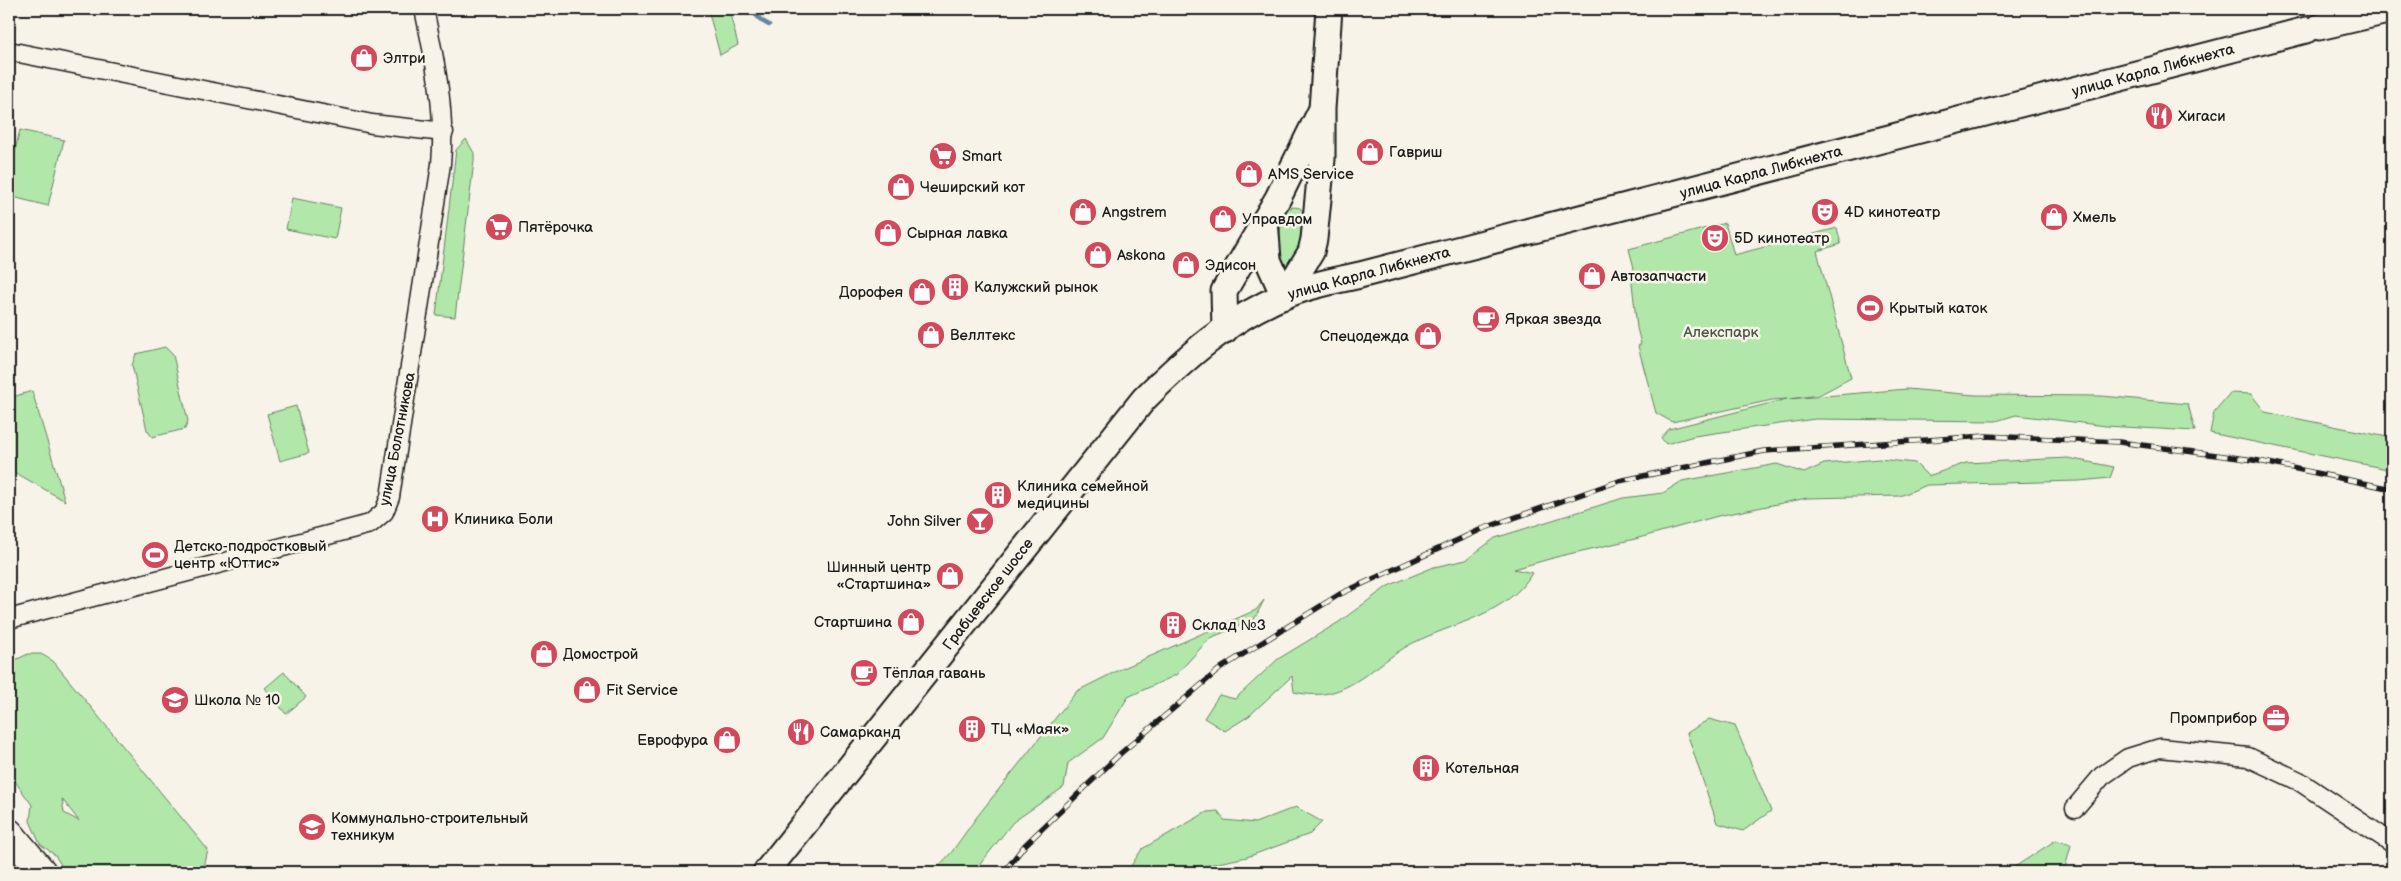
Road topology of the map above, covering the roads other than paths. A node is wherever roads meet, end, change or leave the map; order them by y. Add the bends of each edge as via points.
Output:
1 (424, 9) edge
2 (1329, 9) edge
3 (2392, 10) edge
4 (9, 51) edge
5 (1322, 109) junction
6 (444, 132) junction
7 (1278, 198) junction
8 (1315, 211) junction
9 (1265, 220) junction
10 (1314, 239) junction
11 (1344, 279) junction
12 (1284, 296) junction
13 (1225, 330) junction
14 (9, 619) edge
15 (2075, 808) dead end
16 (9, 834) edge
17 (2392, 843) edge
18 (42, 872) edge
19 (766, 872) edge

1 - 6 street, улица Болотникова via 438,74
2 - 5 main road
3 - 11 main road, улица Карла Либкнехта
4 - 6 street via 372,124
5 - 7 main road
5 - 8 main road via 1322,159
6 - 14 street, улица Болотникова via 412,360 390,497 384,512 370,524
7 - 8 main road via 1299,198 1309,202
7 - 9 main road
8 - 10 main road
9 - 12 main road via 1268,260
9 - 13 main road via 1224,291
10 - 11 main road via 1328,264
10 - 12 main road via 1311,252
11 - 12 main road, улица Карла Либкнехта
12 - 13 main road, улица Карла Либкнехта
13 - 19 main road, Грабцевское шоссе via 1179,365 1144,399
15 - 17 street via 2102,776 2128,758 2160,748 2248,757 2299,781
16 - 18 main road

